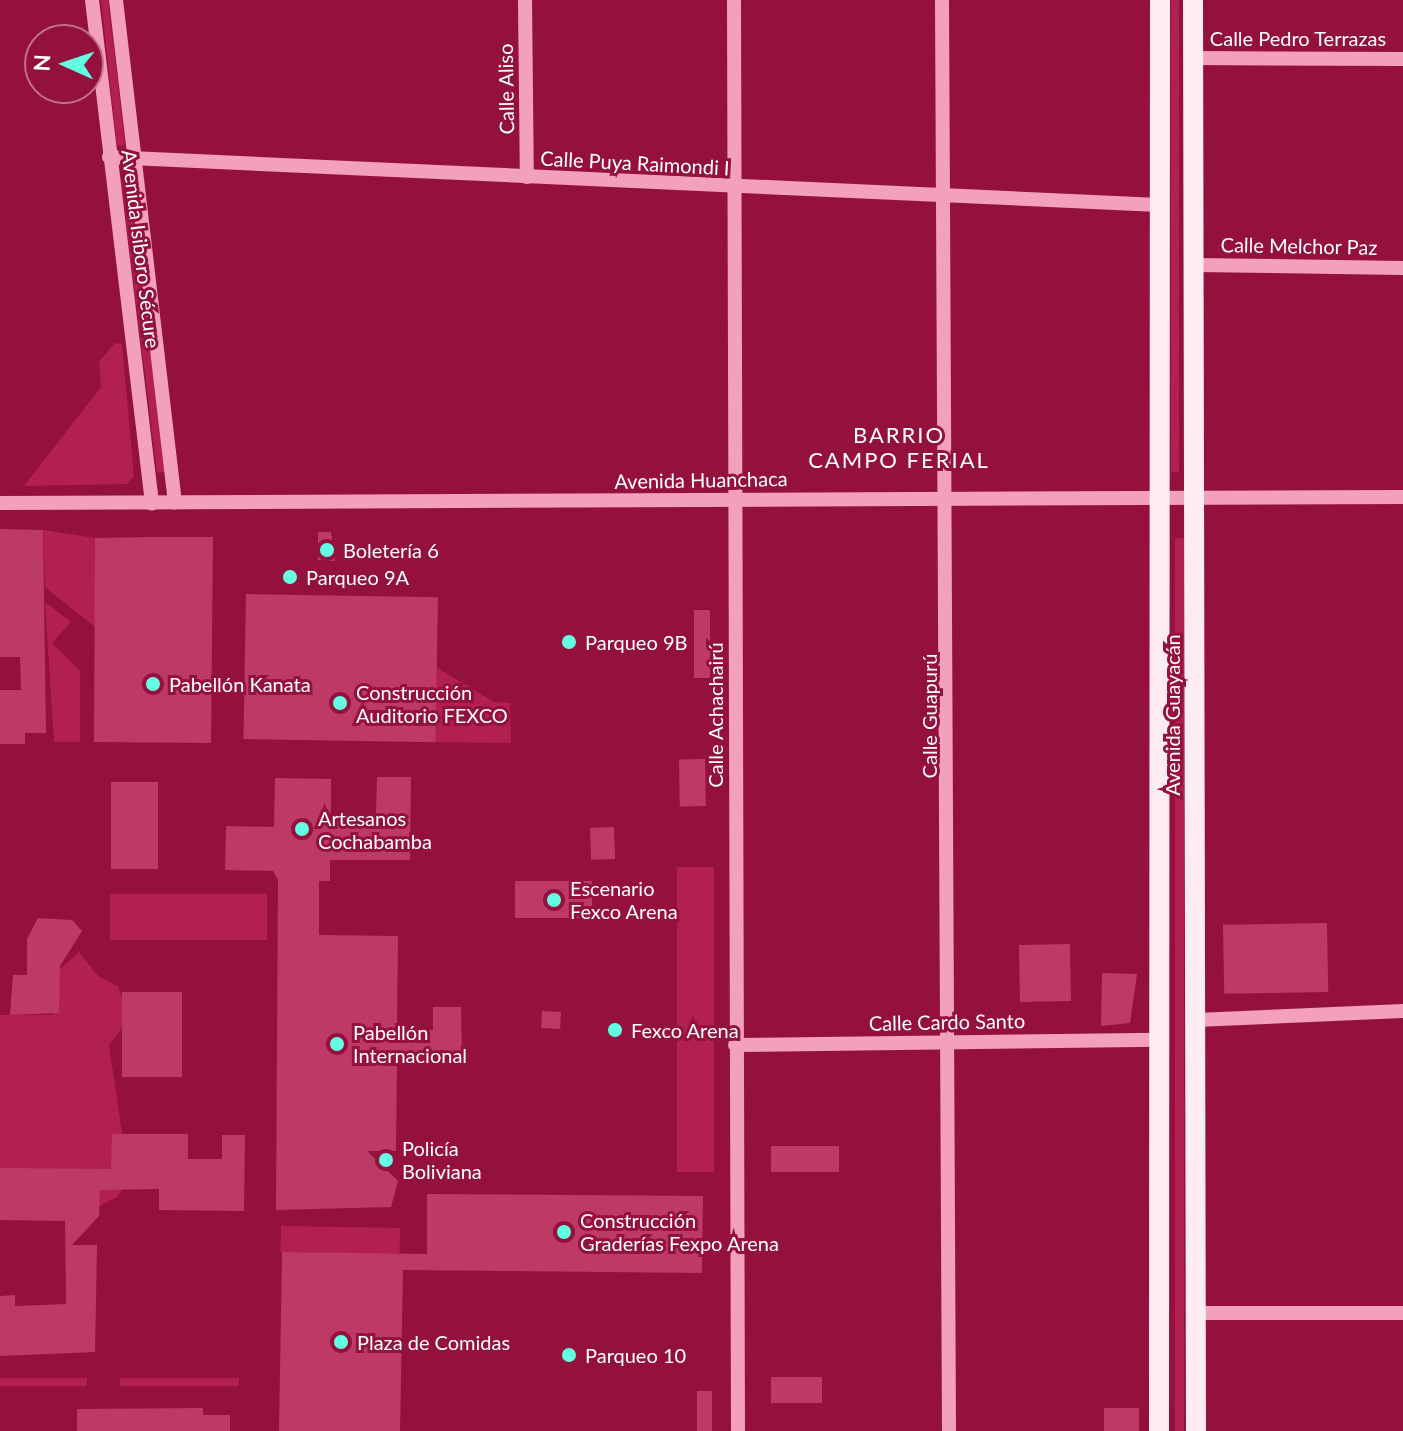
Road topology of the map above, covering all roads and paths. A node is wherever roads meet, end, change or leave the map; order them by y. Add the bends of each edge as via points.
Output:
1 (92, 0) edge
2 (116, 0) edge
3 (525, 0) edge
4 (734, 0) edge
5 (942, 0) edge
6 (1160, 0) edge
7 (1193, 0) edge
8 (1193, 58) junction
9 (1403, 59) edge
10 (134, 154) junction
11 (109, 157) junction
12 (527, 177) junction
13 (734, 189) junction
14 (945, 196) junction
15 (1159, 205) junction
16 (1195, 265) junction
17 (1403, 268) edge
18 (1161, 495) junction
19 (949, 496) junction
20 (1196, 496) junction
21 (1403, 497) edge
22 (735, 500) junction
23 (0, 503) edge
24 (152, 503) junction
25 (175, 503) junction
26 (1403, 1011) edge
27 (1196, 1020) junction
28 (1160, 1040) junction
29 (949, 1042) junction
30 (735, 1045) junction
31 (1196, 1313) junction
32 (1403, 1313) edge
33 (738, 1431) edge
34 (949, 1431) edge
35 (1159, 1431) edge
36 (1196, 1431) edge

1 - 11 street, Avenida Isiboro Sécure
2 - 10 street, Avenida Isiboro Sécure
3 - 12 street, Calle Aliso
4 - 13 street, Calle Achachairú
5 - 14 street, Calle Guapurú
6 - 15 main road, Avenida Guayacán
7 - 8 main road, Avenida Guayacán
8 - 9 street, Calle Pedro Terrazas
8 - 16 main road, Avenida Guayacán
10 - 11 street, Calle Puya Raimondi I
10 - 12 street, Calle Puya Raimondi I
10 - 25 street, Avenida Isiboro Sécure
11 - 24 street, Avenida Isiboro Sécure
12 - 13 street, Calle Puya Raimondi I
13 - 14 street, Calle Puya Raimondi I
13 - 22 street, Calle Achachairú
14 - 15 street, Calle Puya Raimondi I
14 - 19 street, Calle Guapurú
15 - 18 main road, Avenida Guayacán
16 - 17 street, Calle Melchor Paz
16 - 20 main road, Avenida Guayacán
18 - 19 street, Avenida Huanchaca
18 - 20 street, Avenida Huanchaca
18 - 28 main road, Avenida Guayacán
19 - 22 street, Avenida Huanchaca
19 - 29 street, Calle Guapurú
20 - 21 street, Avenida Huanchaca
20 - 27 main road, Avenida Guayacán
22 - 25 street, Avenida Huanchaca
22 - 30 street, Calle Achachairú
23 - 24 street, Avenida Huanchaca
24 - 25 street, Avenida Huanchaca
26 - 27 street
27 - 31 main road, Avenida Guayacán
28 - 29 street, Calle Cardo Santo
28 - 35 main road, Avenida Guayacán
29 - 30 street, Calle Cardo Santo
29 - 34 street, Calle Guapurú
30 - 33 street, Calle Achachairú
31 - 32 street
31 - 36 main road, Avenida Guayacán

